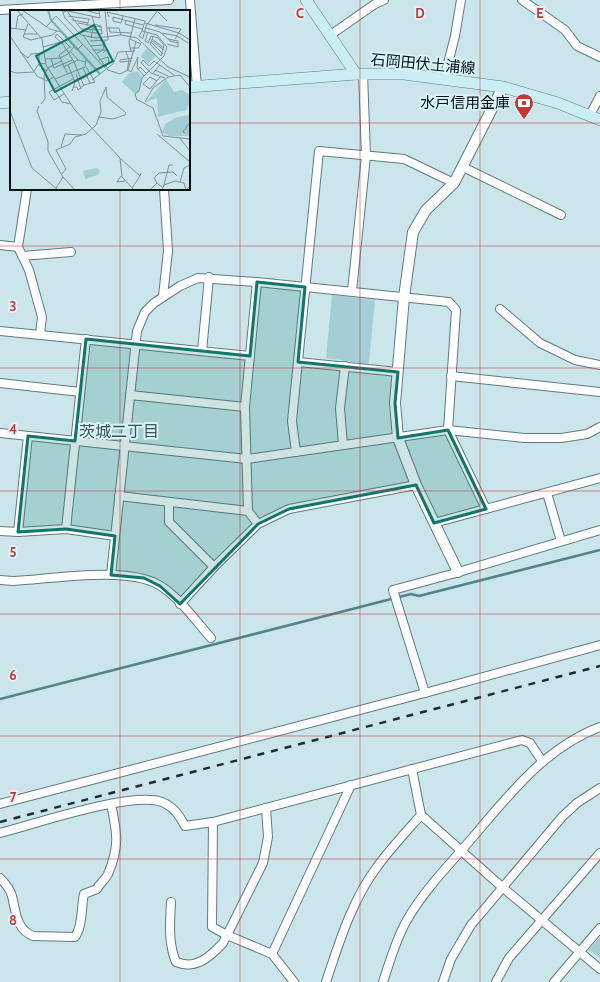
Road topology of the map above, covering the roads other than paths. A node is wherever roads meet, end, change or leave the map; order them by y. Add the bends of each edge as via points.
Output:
1 (169, 0) edge
2 (190, 0) edge
3 (306, 0) edge
4 (384, 0) edge
5 (461, 0) edge
6 (522, 0) edge
7 (43, 6) edge
8 (0, 10) edge
9 (329, 36) junction
10 (600, 57) edge
11 (360, 74) junction
12 (444, 79) junction
13 (193, 87) edge
14 (503, 88) junction
15 (600, 96) edge
16 (10, 102) edge
17 (0, 103) edge
18 (590, 115) junction
19 (600, 120) edge
20 (366, 156) junction
21 (463, 167) junction
22 (454, 183) junction
23 (27, 190) edge
24 (164, 190) edge
25 (561, 215) dead end
26 (0, 245) edge
27 (18, 247) junction
28 (71, 252) dead end
29 (22, 256) junction
30 (209, 277) junction
31 (257, 282) junction
32 (305, 286) junction
33 (352, 291) junction
34 (163, 296) junction
35 (404, 297) junction
36 (500, 309) dead end
37 (0, 331) edge
38 (40, 334) junction
39 (86, 340) junction
40 (135, 344) junction
41 (202, 352) junction
42 (250, 356) junction
43 (298, 362) junction
44 (600, 365) edge
45 (345, 366) junction
46 (398, 372) junction
47 (451, 376) junction
48 (0, 383) edge
49 (80, 392) junction
50 (600, 392) edge
51 (130, 395) junction
52 (245, 407) junction
53 (600, 427) edge
54 (448, 430) junction
55 (0, 433) edge
56 (28, 436) junction
57 (398, 438) junction
58 (75, 441) junction
59 (344, 445) junction
60 (124, 446) junction
61 (296, 452) junction
62 (247, 459) junction
63 (600, 478) edge
64 (416, 485) junction
65 (547, 493) junction
66 (119, 496) junction
67 (169, 502) junction
68 (486, 509) junction
69 (248, 511) junction
70 (434, 523) junction
71 (258, 524) junction
72 (66, 529) junction
73 (600, 530) edge
74 (0, 531) edge
75 (18, 532) junction
76 (115, 536) junction
77 (561, 541) junction
78 (214, 567) junction
79 (458, 572) junction
80 (111, 575) junction
81 (0, 580) edge
82 (180, 604) junction
83 (211, 638) dead end
84 (600, 645) edge
85 (425, 693) junction
86 (600, 728) edge
87 (542, 761) junction
88 (412, 769) junction
89 (351, 785) junction
90 (600, 788) edge
91 (0, 804) edge
92 (111, 804) junction
93 (266, 808) junction
94 (421, 815) junction
95 (213, 822) junction
96 (0, 833) edge
97 (462, 851) junction
98 (600, 852) edge
99 (0, 878) edge
100 (502, 887) junction
101 (171, 902) dead end
102 (540, 919) junction
103 (600, 928) edge
104 (227, 935) junction
105 (579, 952) junction
106 (272, 954) junction
107 (600, 969) edge
108 (294, 982) edge
109 (326, 982) edge
110 (383, 982) edge
111 (443, 982) edge
112 (496, 982) edge
113 (554, 982) edge

1 - 7 street
2 - 13 street
3 - 9 main road
4 - 9 street
5 - 12 street
6 - 10 street via 565,30 576,46
7 - 8 street
9 - 11 main road
11 - 12 main road, 石岡田伏土浦線 via 404,74
11 - 13 main road, 石岡田伏土浦線
11 - 20 street
12 - 14 main road, 石岡田伏土浦線
14 - 18 main road, 石岡田伏土浦線
14 - 21 street
15 - 18 street
16 - 17 main road
18 - 19 main road, 石岡田伏土浦線
20 - 22 street via 404,159
20 - 32 street via 319,151
20 - 33 street
21 - 22 street
21 - 25 street
22 - 35 street via 426,210 413,232
23 - 27 street
24 - 34 street via 168,251
26 - 27 street
27 - 29 street
28 - 29 street
29 - 38 street via 29,270 42,317
30 - 31 street
30 - 34 street via 190,281
30 - 41 street
31 - 32 street
31 - 42 street
32 - 33 street
32 - 43 street
33 - 35 street
34 - 40 street via 145,312
35 - 46 street
35 - 47 street via 449,302 456,310
36 - 44 street via 540,343 575,360
37 - 38 street
38 - 39 street
39 - 40 street
39 - 49 street
40 - 41 street
40 - 51 street
41 - 42 street
42 - 52 street
43 - 45 street
43 - 61 street via 292,421
45 - 46 street
45 - 59 street via 340,408
46 - 57 street
47 - 50 street
47 - 54 street
48 - 49 street
49 - 58 street
51 - 52 street
51 - 60 street
52 - 62 street
53 - 54 street via 587,434 561,438 524,438
54 - 57 street
54 - 68 street
55 - 56 street
56 - 58 street
56 - 75 street
57 - 59 street
57 - 64 street
58 - 60 street
58 - 72 street
59 - 61 street
60 - 62 street
60 - 66 street
61 - 62 street
62 - 69 street
63 - 65 street
64 - 70 street
64 - 71 street via 289,509
65 - 68 street
65 - 77 street
66 - 67 street
66 - 76 street
67 - 69 street
67 - 78 street via 169,522
68 - 70 street
69 - 71 street
70 - 79 street
71 - 78 street
72 - 75 street
72 - 76 street
73 - 77 street
74 - 75 street
76 - 80 street
77 - 79 street
78 - 82 street
79 - 85 street via 393,590
80 - 81 street
80 - 82 street via 144,578 160,586
82 - 83 street
84 - 85 street
85 - 91 street
86 - 87 street via 564,744
87 - 88 street via 530,743 522,740
87 - 97 street
88 - 89 street
88 - 94 street
89 - 93 street
89 - 106 street
90 - 100 street via 562,817
92 - 95 street via 139,799 154,800 173,808 185,826
92 - 96 street
92 - 99 street via 117,831 117,852 109,866 108,875 100,881 97,889 84,894 79,932 75,937 33,936 27,933 14,912 12,895
93 - 95 street
93 - 104 street via 268,837 263,863
94 - 97 street
94 - 109 street via 376,868 356,902
95 - 104 street via 212,927
97 - 100 street
97 - 110 street via 426,891 407,920 397,940
98 - 102 street
100 - 102 street
100 - 111 street via 458,944
101 - 104 street via 169,934 171,951 176,962 192,966 203,961 214,953
102 - 105 street
102 - 112 street via 509,958
103 - 105 street
104 - 106 street
105 - 107 street
105 - 113 street
106 - 108 street

